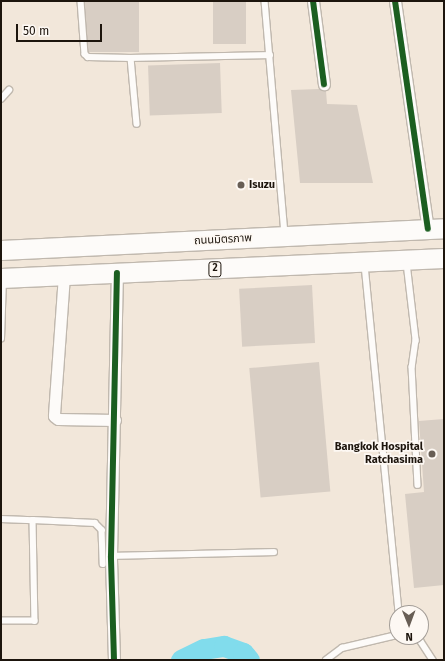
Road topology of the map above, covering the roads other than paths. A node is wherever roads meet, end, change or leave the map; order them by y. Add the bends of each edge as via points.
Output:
1 (81, 1) edge
2 (265, 1) edge
3 (313, 1) edge
4 (395, 1) edge
5 (270, 55) junction
6 (132, 58) junction
7 (324, 84) dead end
8 (8, 90) dead end
9 (1, 99) edge
10 (137, 124) dead end
11 (436, 229) edge
12 (285, 237) junction
13 (1, 250) edge
14 (437, 259) edge
15 (407, 260) junction
16 (364, 262) junction
17 (117, 273) junction
18 (64, 275) junction
19 (2, 278) edge
20 (1, 339) edge
21 (115, 420) junction
22 (418, 485) dead end
23 (1, 519) edge
24 (33, 520) junction
25 (274, 552) dead end
26 (111, 556) junction
27 (103, 564) dead end
28 (397, 605) edge
29 (1, 621) edge
30 (389, 636) edge
31 (424, 645) edge
32 (114, 660) edge
33 (326, 660) edge
34 (434, 660) edge

1 - 6 lane via 85,54 88,57
2 - 5 lane
3 - 7 street
4 - 11 street
5 - 6 lane
5 - 12 lane
6 - 10 lane
8 - 9 lane
11 - 12 highway, ถนนมิตรภาพ
11 - 14 highway
12 - 13 highway, ถนนมิตรภาพ
14 - 15 highway, 2
15 - 16 highway, 2
15 - 22 lane via 416,340 412,367
16 - 17 highway, 2
16 - 28 lane
17 - 18 highway, 2
17 - 21 street
18 - 19 highway, 2
18 - 21 street via 54,416 58,419
19 - 20 lane
21 - 26 street
23 - 24 lane
24 - 27 lane via 96,523 102,530
24 - 29 lane via 34,621
25 - 26 lane
26 - 32 street
30 - 33 lane via 342,648
31 - 34 lane

